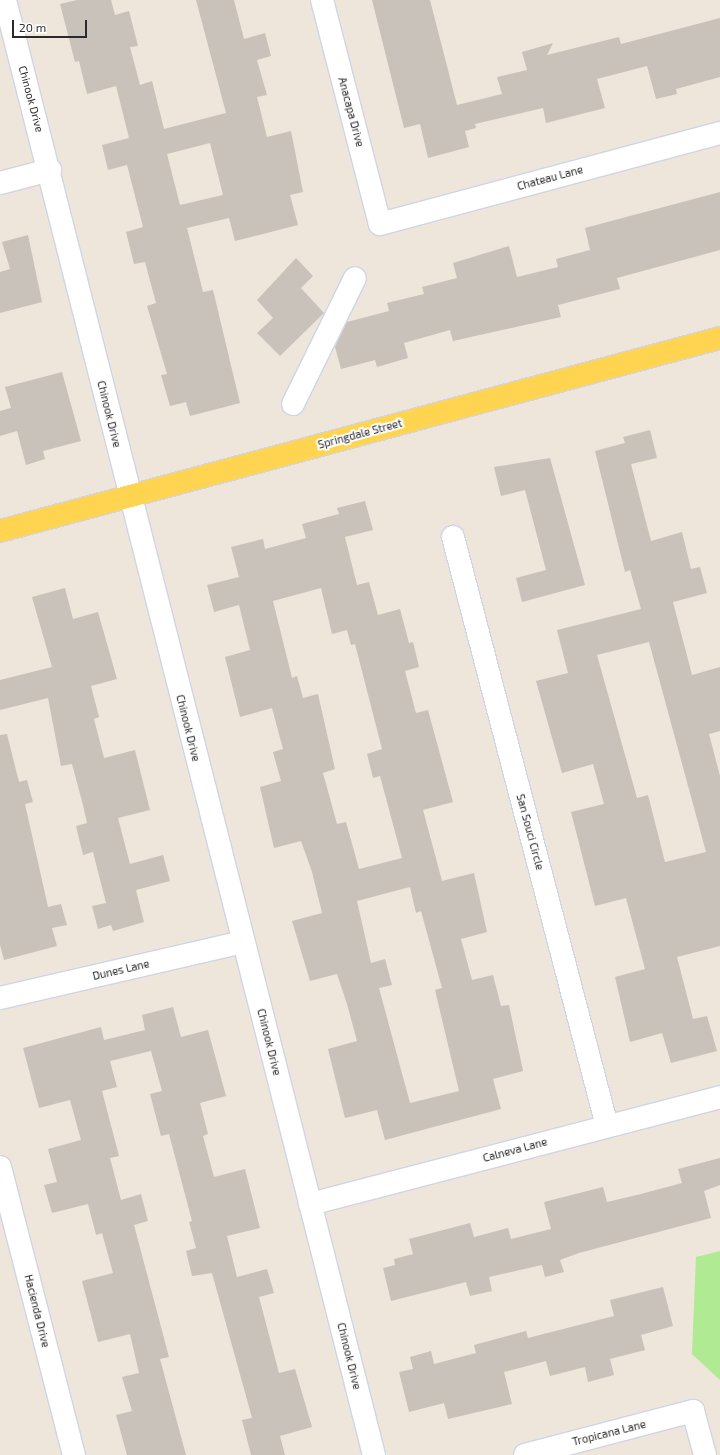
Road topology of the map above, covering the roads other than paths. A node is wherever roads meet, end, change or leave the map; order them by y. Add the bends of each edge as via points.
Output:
1 (5, 0) edge
2 (322, 0) edge
3 (720, 133) edge
4 (50, 170) junction
5 (0, 183) edge
6 (380, 224) joint
7 (355, 278) dead end
8 (720, 338) edge
9 (293, 404) dead end
10 (129, 496) junction
11 (0, 531) edge
12 (453, 537) dead end
13 (243, 942) junction
14 (0, 998) edge
15 (720, 1097) edge
16 (608, 1126) junction
17 (0, 1167) edge
18 (310, 1204) junction
19 (74, 1455) edge
20 (374, 1455) edge
21 (525, 1455) edge
22 (705, 1455) edge

1 - 4 street, Chinook Drive
2 - 6 street, Anacapa Drive
3 - 6 street, Chateau Lane
4 - 5 street
4 - 10 street, Chinook Drive
7 - 9 street
8 - 10 main road, Springdale Street
10 - 11 main road, Springdale Street
10 - 13 street, Chinook Drive
12 - 16 street, San Souci Circle
13 - 14 street, Dunes Lane
13 - 18 street, Chinook Drive
15 - 16 street, Calneva Lane
16 - 18 street, Calneva Lane
17 - 19 street, Hacienda Drive
18 - 20 street, Chinook Drive
21 - 22 street, Tropicana Lane via 693,1412

